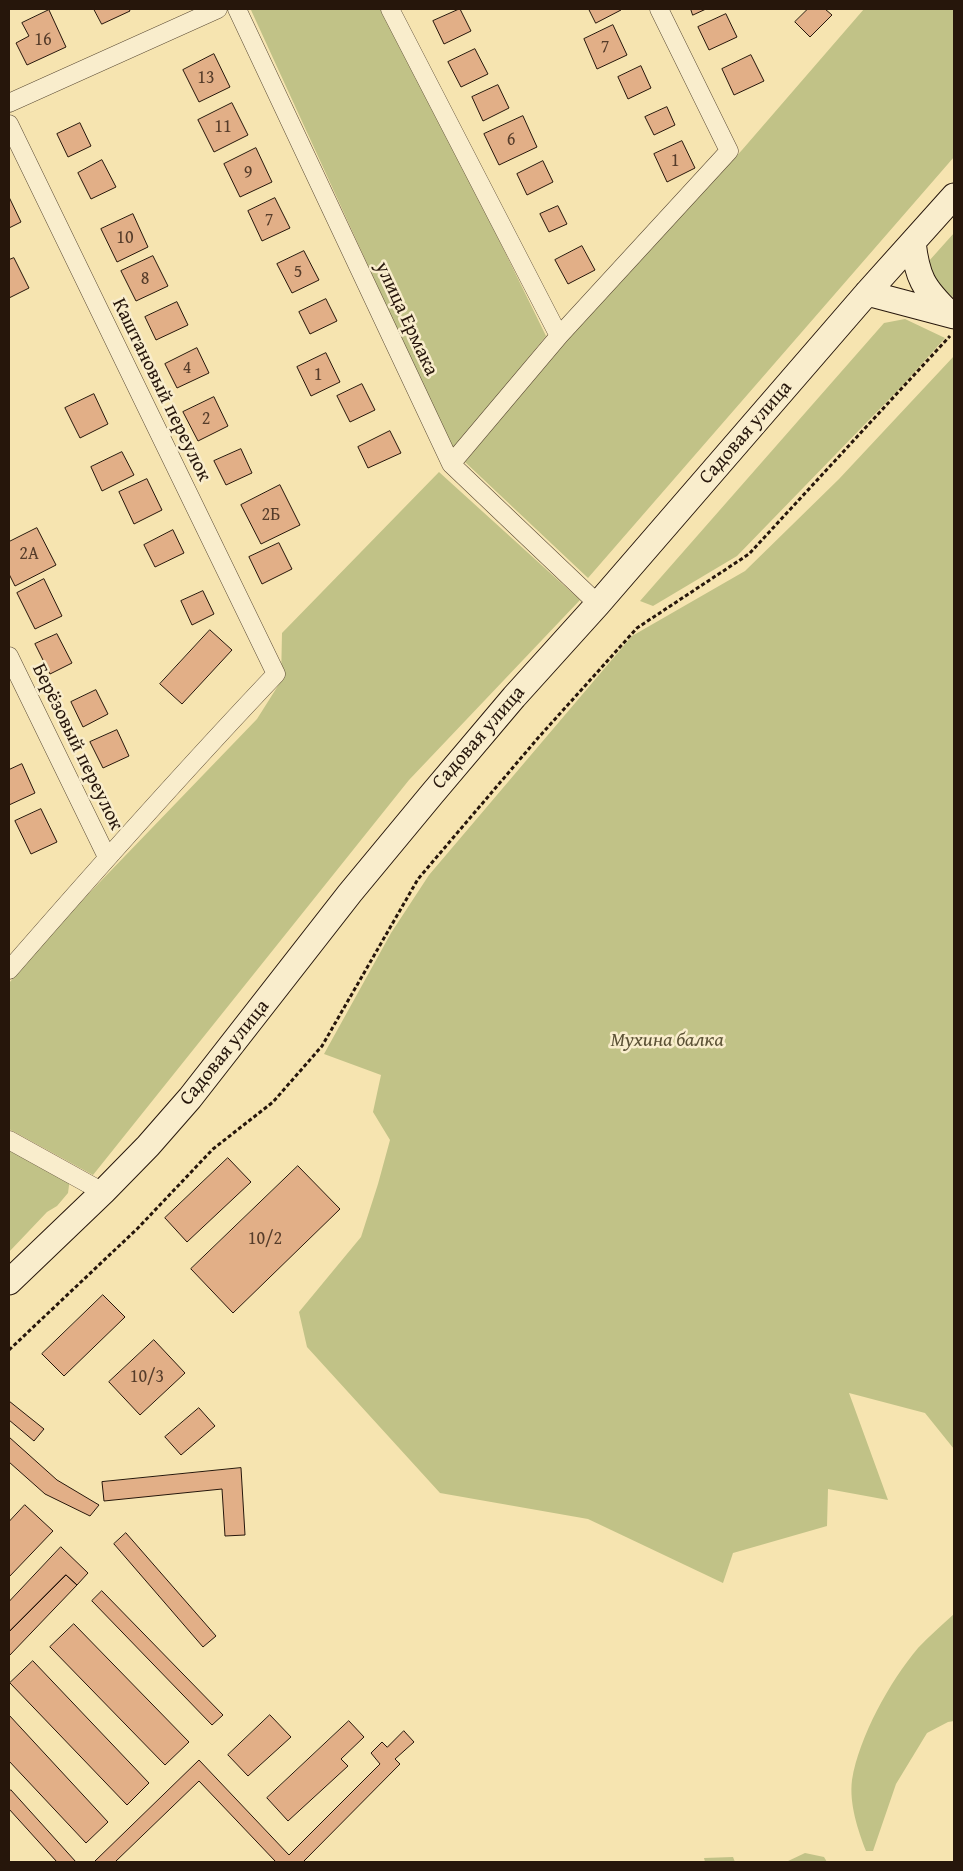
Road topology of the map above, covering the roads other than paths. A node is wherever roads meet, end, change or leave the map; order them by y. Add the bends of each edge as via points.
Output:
1 (218, 9) edge
2 (237, 9) edge
3 (390, 9) edge
4 (659, 9) edge
5 (9, 103) edge
6 (9, 124) edge
7 (954, 196) edge
8 (913, 242) junction
9 (867, 293) junction
10 (952, 320) edge
11 (559, 336) junction
12 (451, 464) junction
13 (598, 604) junction
14 (9, 656) edge
15 (107, 857) junction
16 (9, 970) edge
17 (9, 1140) edge
18 (103, 1192) junction
19 (9, 1282) edge

1 - 5 street
2 - 12 street, улица Ермака
3 - 11 street
4 - 11 street via 729,151
6 - 15 street, Каштановый переулок via 276,674
7 - 8 main road, Садовая улица
8 - 9 main road, Садовая улица
8 - 10 main road via 916,268 922,283
9 - 10 main road
9 - 13 main road, Садовая улица
11 - 12 street
12 - 13 street, улица Ермака
13 - 18 main road, Садовая улица via 514,697 350,893 190,1098
14 - 15 street, Берёзовый переулок
15 - 16 street
17 - 18 street
18 - 19 main road, Садовая улица

